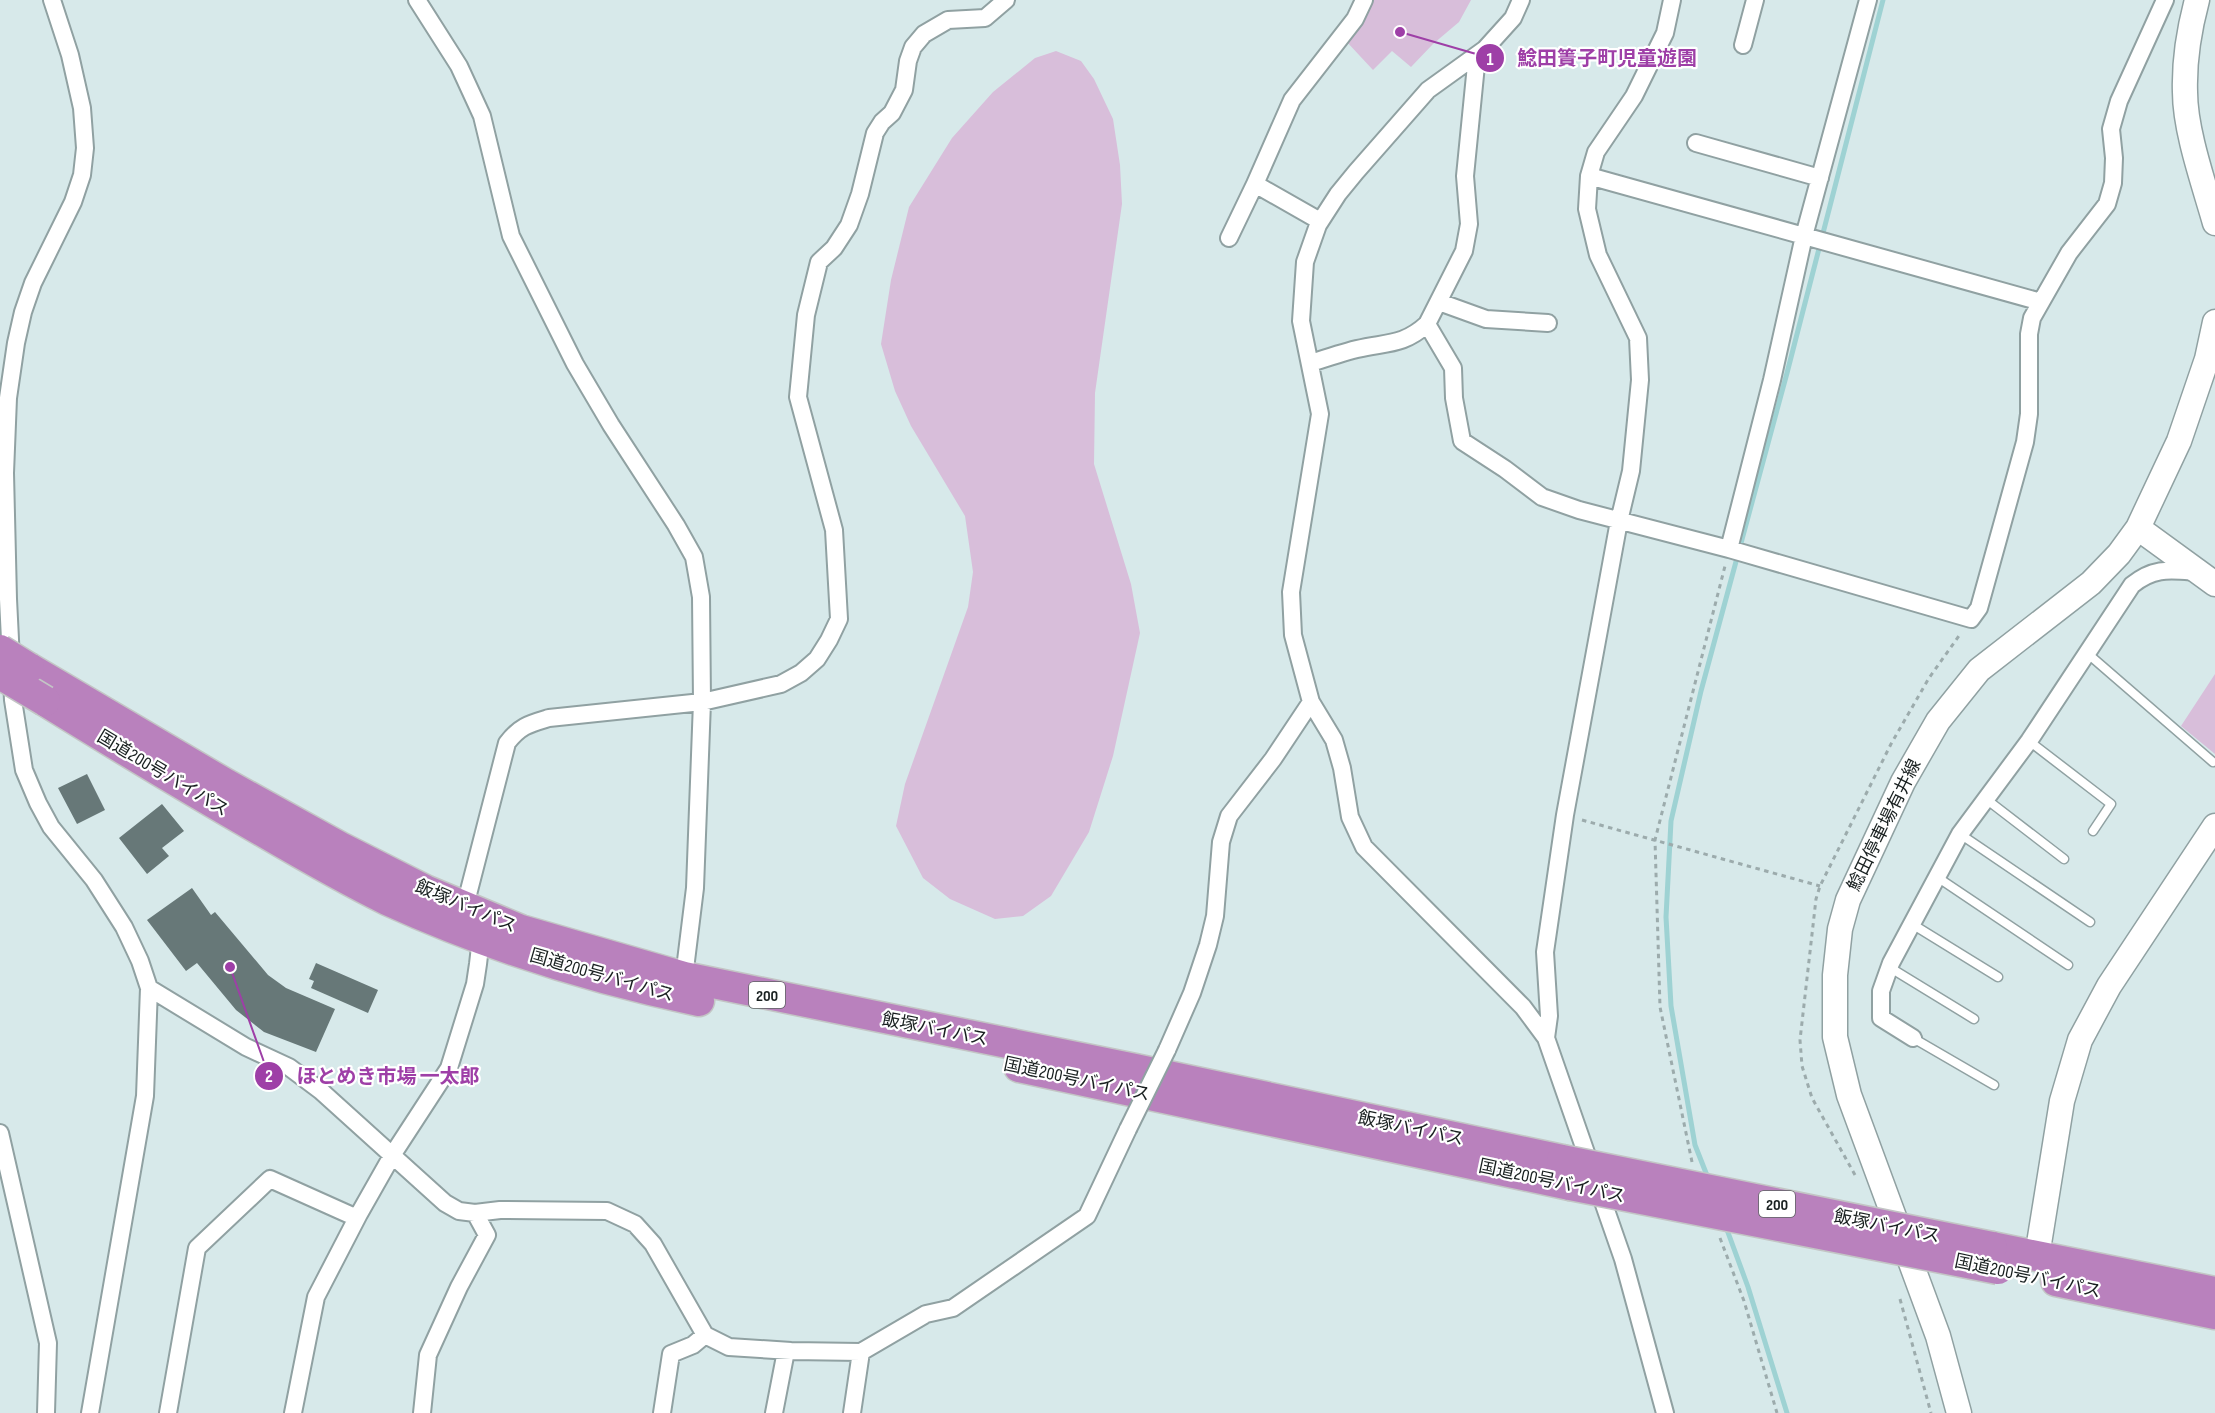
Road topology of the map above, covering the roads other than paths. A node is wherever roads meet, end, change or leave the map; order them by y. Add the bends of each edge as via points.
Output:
1 (52, 0) edge
2 (417, 0) edge
3 (1006, 0) edge
4 (1364, 0) edge
5 (1521, 0) edge
6 (1672, 0) edge
7 (1755, 0) edge
8 (1868, 0) edge
9 (2165, 0) edge
10 (2197, 0) edge
11 (1743, 45) dead end
12 (1477, 55) junction
13 (1696, 143) dead end
14 (1589, 176) junction
15 (1820, 178) junction
16 (1255, 184) junction
17 (1320, 221) junction
18 (2215, 223) edge
19 (1804, 236) junction
20 (1229, 238) dead end
21 (1439, 302) junction
22 (2041, 302) junction
23 (2215, 322) edge
24 (1548, 323) dead end
25 (1427, 324) junction
26 (1311, 363) junction
27 (1619, 521) junction
28 (2138, 528) junction
29 (1729, 549) junction
30 (2206, 578) edge
31 (0, 650) edge
32 (2087, 653) junction
33 (0, 674) edge
34 (702, 702) junction
35 (1311, 702) junction
36 (2029, 741) junction
37 (2213, 762) dead end
38 (1986, 799) junction
39 (2215, 826) edge
40 (2093, 831) dead end
41 (1960, 834) junction
42 (2064, 859) dead end
43 (1937, 877) junction
44 (465, 906) junction
45 (2090, 922) dead end
46 (1912, 924) junction
47 (481, 938) junction
48 (2068, 964) dead end
49 (1889, 967) junction
50 (684, 977) junction
51 (1998, 977) dead end
52 (149, 988) junction
53 (1974, 1019) dead end
54 (1546, 1038) junction
55 (1913, 1038) joint
56 (1994, 1085) dead end
57 (0, 1133) edge
58 (393, 1154) junction
59 (1566, 1173) junction
60 (475, 1213) junction
61 (357, 1218) junction
62 (2037, 1256) junction
63 (1995, 1258) junction
64 (2215, 1292) edge
65 (2215, 1314) edge
66 (705, 1335) junction
67 (786, 1351) junction
68 (861, 1352) junction
69 (46, 1413) edge
70 (90, 1413) edge
71 (168, 1413) edge
72 (293, 1413) edge
73 (422, 1413) edge
74 (662, 1413) edge
75 (774, 1413) edge
76 (852, 1413) edge
77 (1665, 1413) edge
78 (1959, 1413) edge

1 - 52 street via 82,108 85,148 73,202 23,312 8,398 5,473 13,700 24,770 38,803 124,927
2 - 34 street via 459,66 482,116 511,236 575,364 694,557 701,597
3 - 34 street via 985,18 948,20 924,34 913,47 904,90 875,133 849,225 819,262 806,315 798,397 834,530 839,619 817,659 801,673 781,684
4 - 16 street via 1355,19 1292,100
5 - 12 street via 1513,18
6 - 14 street via 1665,33 1634,96 1596,152
7 - 11 street
8 - 15 street
9 - 22 street via 2119,100 2111,129 2113,183 2107,204 2069,253
10 - 18 main road via 2190,27 2185,93 2192,142
12 - 17 street via 1428,90 1338,194
12 - 21 street via 1465,176 1468,224 1464,251
13 - 15 street
14 - 19 street
14 - 27 street via 1587,209 1598,255 1638,338 1641,380 1631,471
15 - 19 street
16 - 17 street
16 - 20 street
17 - 26 street via 1305,262 1301,321
19 - 22 street
19 - 29 street
21 - 24 street via 1486,319
21 - 25 street
22 - 29 street via 2031,318 2029,334 2025,442 1979,608 1971,619
23 - 28 main road, 鯰田停車場有井線 via 2207,359 2179,441
25 - 26 street via 1416,334 1390,344
25 - 27 street via 1453,368 1462,441 1542,497
26 - 35 street via 1320,414 1291,592 1293,635
27 - 29 street
27 - 54 street via 1565,815 1545,952 1549,1016
28 - 30 main road
28 - 78 main road, 鯰田停車場有井線 via 2091,583 1979,670 1938,721 1902,782 1848,900 1840,929 1835,1037 1849,1095 1938,1336
30 - 32 street via 2160,570 2143,576 2132,585
31 - 44 highway, 飯塚バイパス / 200, bridge via 340,847
32 - 36 street
32 - 37 lane
33 - 47 highway, 国道200号バイパス / 200, bridge via 298,852 387,899
34 - 44 street via 549,718 517,730 507,743
34 - 50 street via 695,888
35 - 54 street via 1334,740 1350,817 1364,847 1523,1007
35 - 68 street, bridge via 1230,816 1221,842 1215,916 1192,993 1087,1216 953,1308 926,1314
36 - 38 street
36 - 40 lane via 2111,804
38 - 41 street
38 - 42 lane
39 - 62 main road via 2109,986 2079,1040 2062,1101
41 - 43 street
41 - 45 lane
43 - 46 street
43 - 48 lane
44 - 47 street
44 - 50 highway, 飯塚バイパス / 200 via 521,930
46 - 49 street
46 - 51 lane
47 - 58 street via 475,984 449,1068
47 - 59 highway, 国道200号バイパス / 200 via 568,967 680,997
49 - 53 lane
49 - 55 street via 1881,991 1881,1018
50 - 59 highway, 飯塚バイパス / 200 via 1146,1071
52 - 58 street via 246,1047 289,1067
52 - 70 street via 145,1096
54 - 77 street via 1623,1259
55 - 56 lane
57 - 69 street via 48,1342
58 - 60 street via 446,1203
58 - 61 street
59 - 63 highway, 国道200号バイパス / 200, bridge
60 - 66 street via 607,1211 635,1224 653,1244
60 - 73 street via 487,1235 428,1355
61 - 71 street via 270,1179 197,1248
61 - 72 street via 316,1297
62 - 63 highway, 200
62 - 64 highway, 200
63 - 65 highway, 国道200号バイパス / 200
66 - 67 street via 729,1347
66 - 74 street via 671,1354
67 - 68 street
67 - 75 street
68 - 76 street

